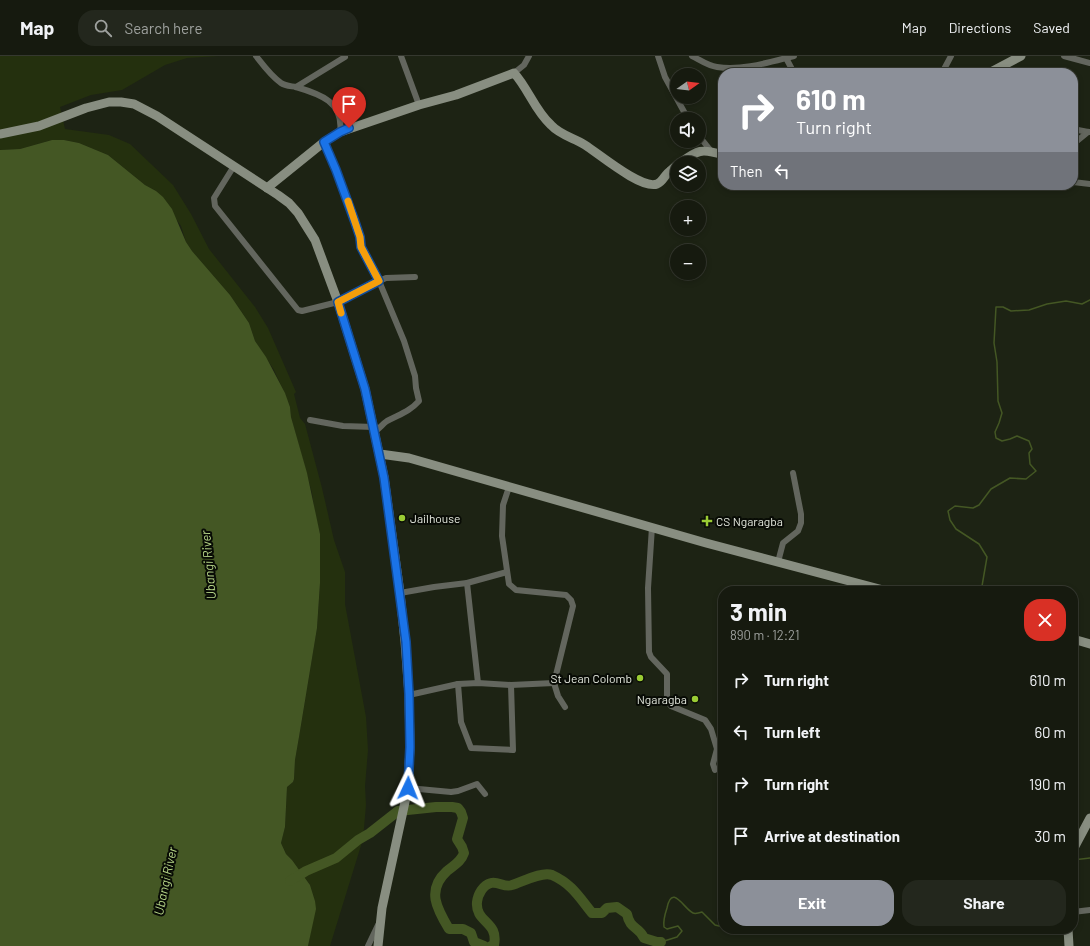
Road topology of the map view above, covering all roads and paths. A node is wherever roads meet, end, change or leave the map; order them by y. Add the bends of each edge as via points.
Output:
1 (256, 56) edge
2 (400, 56) edge
3 (529, 56) edge
4 (658, 56) edge
5 (692, 56) edge
6 (794, 56) edge
7 (951, 56) edge
8 (1021, 56) edge
9 (1064, 56) edge
10 (345, 58) dead end
11 (786, 58) junction
12 (1090, 63) edge
13 (791, 68) edge
14 (945, 68) edge
15 (998, 68) edge
16 (514, 73) junction
17 (296, 87) junction
18 (420, 105) junction
19 (684, 112) edge
20 (1078, 130) edge
21 (340, 132) junction
22 (1089, 132) edge
23 (0, 134) edge
24 (1078, 140) edge
25 (324, 142) junction
26 (706, 146) edge
27 (710, 151) junction
28 (718, 153) edge
29 (690, 156) edge
30 (234, 166) junction
31 (670, 170) edge
32 (1078, 183) edge
33 (1090, 184) edge
34 (267, 188) junction
35 (415, 277) dead end
36 (379, 281) junction
37 (338, 302) junction
38 (310, 420) dead end
39 (374, 429) junction
40 (380, 454) junction
41 (793, 473) dead end
42 (509, 487) junction
43 (652, 527) junction
44 (778, 562) junction
45 (507, 572) junction
46 (467, 583) junction
47 (868, 586) edge
48 (400, 593) junction
49 (1078, 640) edge
50 (1090, 644) edge
51 (478, 683) junction
52 (554, 683) junction
53 (458, 684) junction
54 (511, 685) junction
55 (409, 694) junction
56 (565, 706) dead end
57 (715, 770) dead end
58 (408, 790) junction
59 (485, 794) dead end
60 (1090, 818) edge
61 (1078, 841) edge
62 (1090, 910) edge
63 (1078, 911) edge
64 (379, 922) junction
65 (1068, 934) edge
66 (368, 946) edge
67 (378, 946) edge
68 (1069, 946) edge

1 - 17 street via 282,84
2 - 18 street
3 - 16 street via 524,65
4 - 19 street via 665,77
5 - 11 street via 710,65 729,68
6 - 11 street
7 - 14 street
8 - 15 main road
9 - 12 street
10 - 17 street
11 - 13 street
16 - 18 main road via 456,95
16 - 31 main road via 558,132 587,146 649,185 657,184
17 - 21 street via 329,101 340,114
18 - 21 main road
20 - 22 street
21 - 25 main road
22 - 24 street
23 - 30 main road via 39,126 99,104 121,102 134,104 157,116
25 - 34 main road
25 - 36 street via 355,222 361,247
26 - 27 street
27 - 28 main road
27 - 29 main road via 698,151
30 - 34 main road
30 - 37 street via 214,198 215,206 223,218 298,310
32 - 33 street
34 - 37 main road via 289,203 307,224
35 - 36 street via 386,278
36 - 37 street
36 - 39 street via 404,341 415,376 419,401 407,412 386,422 380,429
37 - 39 main road via 365,389
38 - 39 street
39 - 40 main road
40 - 42 main road via 409,458
40 - 48 main road
41 - 44 street via 801,523 798,531 783,543
42 - 43 main road
42 - 45 street via 503,505 502,536
43 - 44 main road
43 - 57 street via 648,588 649,652 667,674 667,700 671,706 705,720 711,729 717,749
44 - 47 main road
45 - 46 street
45 - 52 street via 509,584 516,590 566,595 571,600 573,606
46 - 48 street
46 - 51 street
48 - 55 main road
49 - 50 main road
51 - 53 street
51 - 54 street
52 - 54 street
52 - 56 street via 558,696
53 - 54 street via 461,722 471,748 513,750
53 - 55 street
55 - 58 main road
58 - 59 street via 451,792 477,784
58 - 64 main road
60 - 61 main road
62 - 63 street
64 - 66 street
64 - 67 main road
65 - 68 main road

